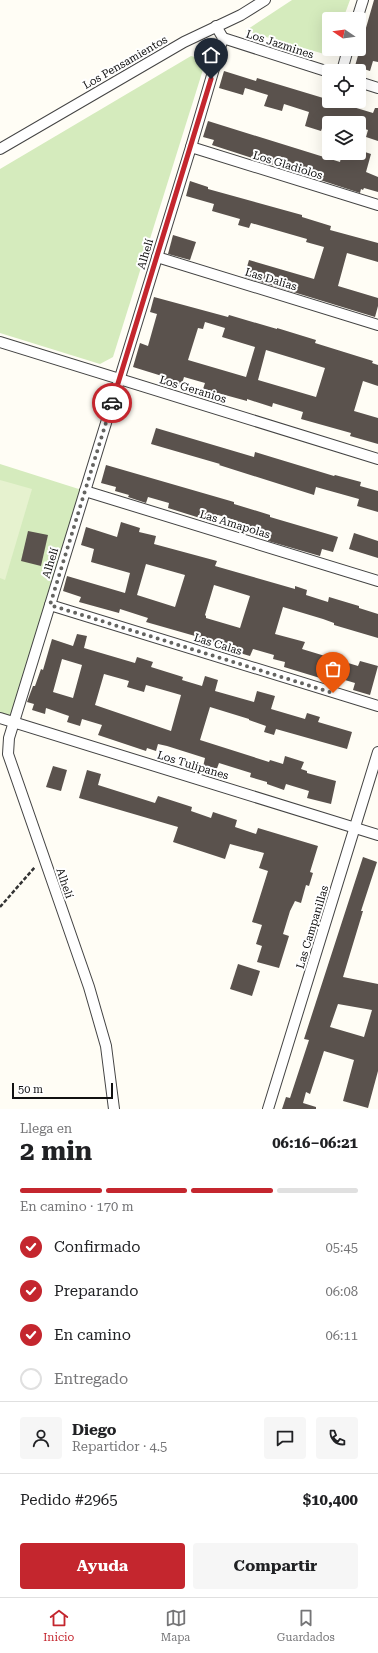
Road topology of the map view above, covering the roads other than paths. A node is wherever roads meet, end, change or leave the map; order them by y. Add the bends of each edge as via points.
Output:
1 (265, 0) edge
2 (363, 0) edge
3 (359, 12) edge
4 (216, 26) junction
5 (223, 38) junction
6 (322, 70) edge
7 (366, 84) edge
8 (378, 88) edge
9 (191, 147) junction
10 (0, 149) edge
11 (378, 205) edge
12 (157, 257) junction
13 (378, 325) edge
14 (0, 342) edge
15 (119, 379) junction
16 (378, 459) edge
17 (85, 491) junction
18 (378, 581) edge
19 (50, 605) junction
20 (378, 706) edge
21 (0, 718) edge
22 (14, 723) junction
23 (378, 752) edge
24 (355, 828) junction
25 (378, 835) edge
26 (114, 1109) edge
27 (268, 1109) edge

1 - 4 street, Los Pensamientos via 241,15
2 - 3 street
4 - 5 street
4 - 10 street, Los Pensamientos via 108,85
5 - 6 street, Los Jazmines
5 - 9 street, Alhelí
7 - 8 street
9 - 11 street, Los Gladiolos
9 - 12 street, Alhelí
12 - 13 street, Las Dalias
12 - 15 street, Alhelí
14 - 15 street, Los Geranios
15 - 16 street, Los Geranios
15 - 17 street, Alhelí
17 - 18 street, Las Amapolas
17 - 19 street, Alhelí
19 - 20 street, Las Calas
19 - 22 street, Alhelí
21 - 22 street, Los Tulipanes
22 - 24 street, Los Tulipanes
22 - 26 street, Alhelí via 8,738 8,754 91,994 106,1046
23 - 24 street, Las Campanillas
24 - 25 street, Los Tulipanes
24 - 27 street, Las Campanillas

